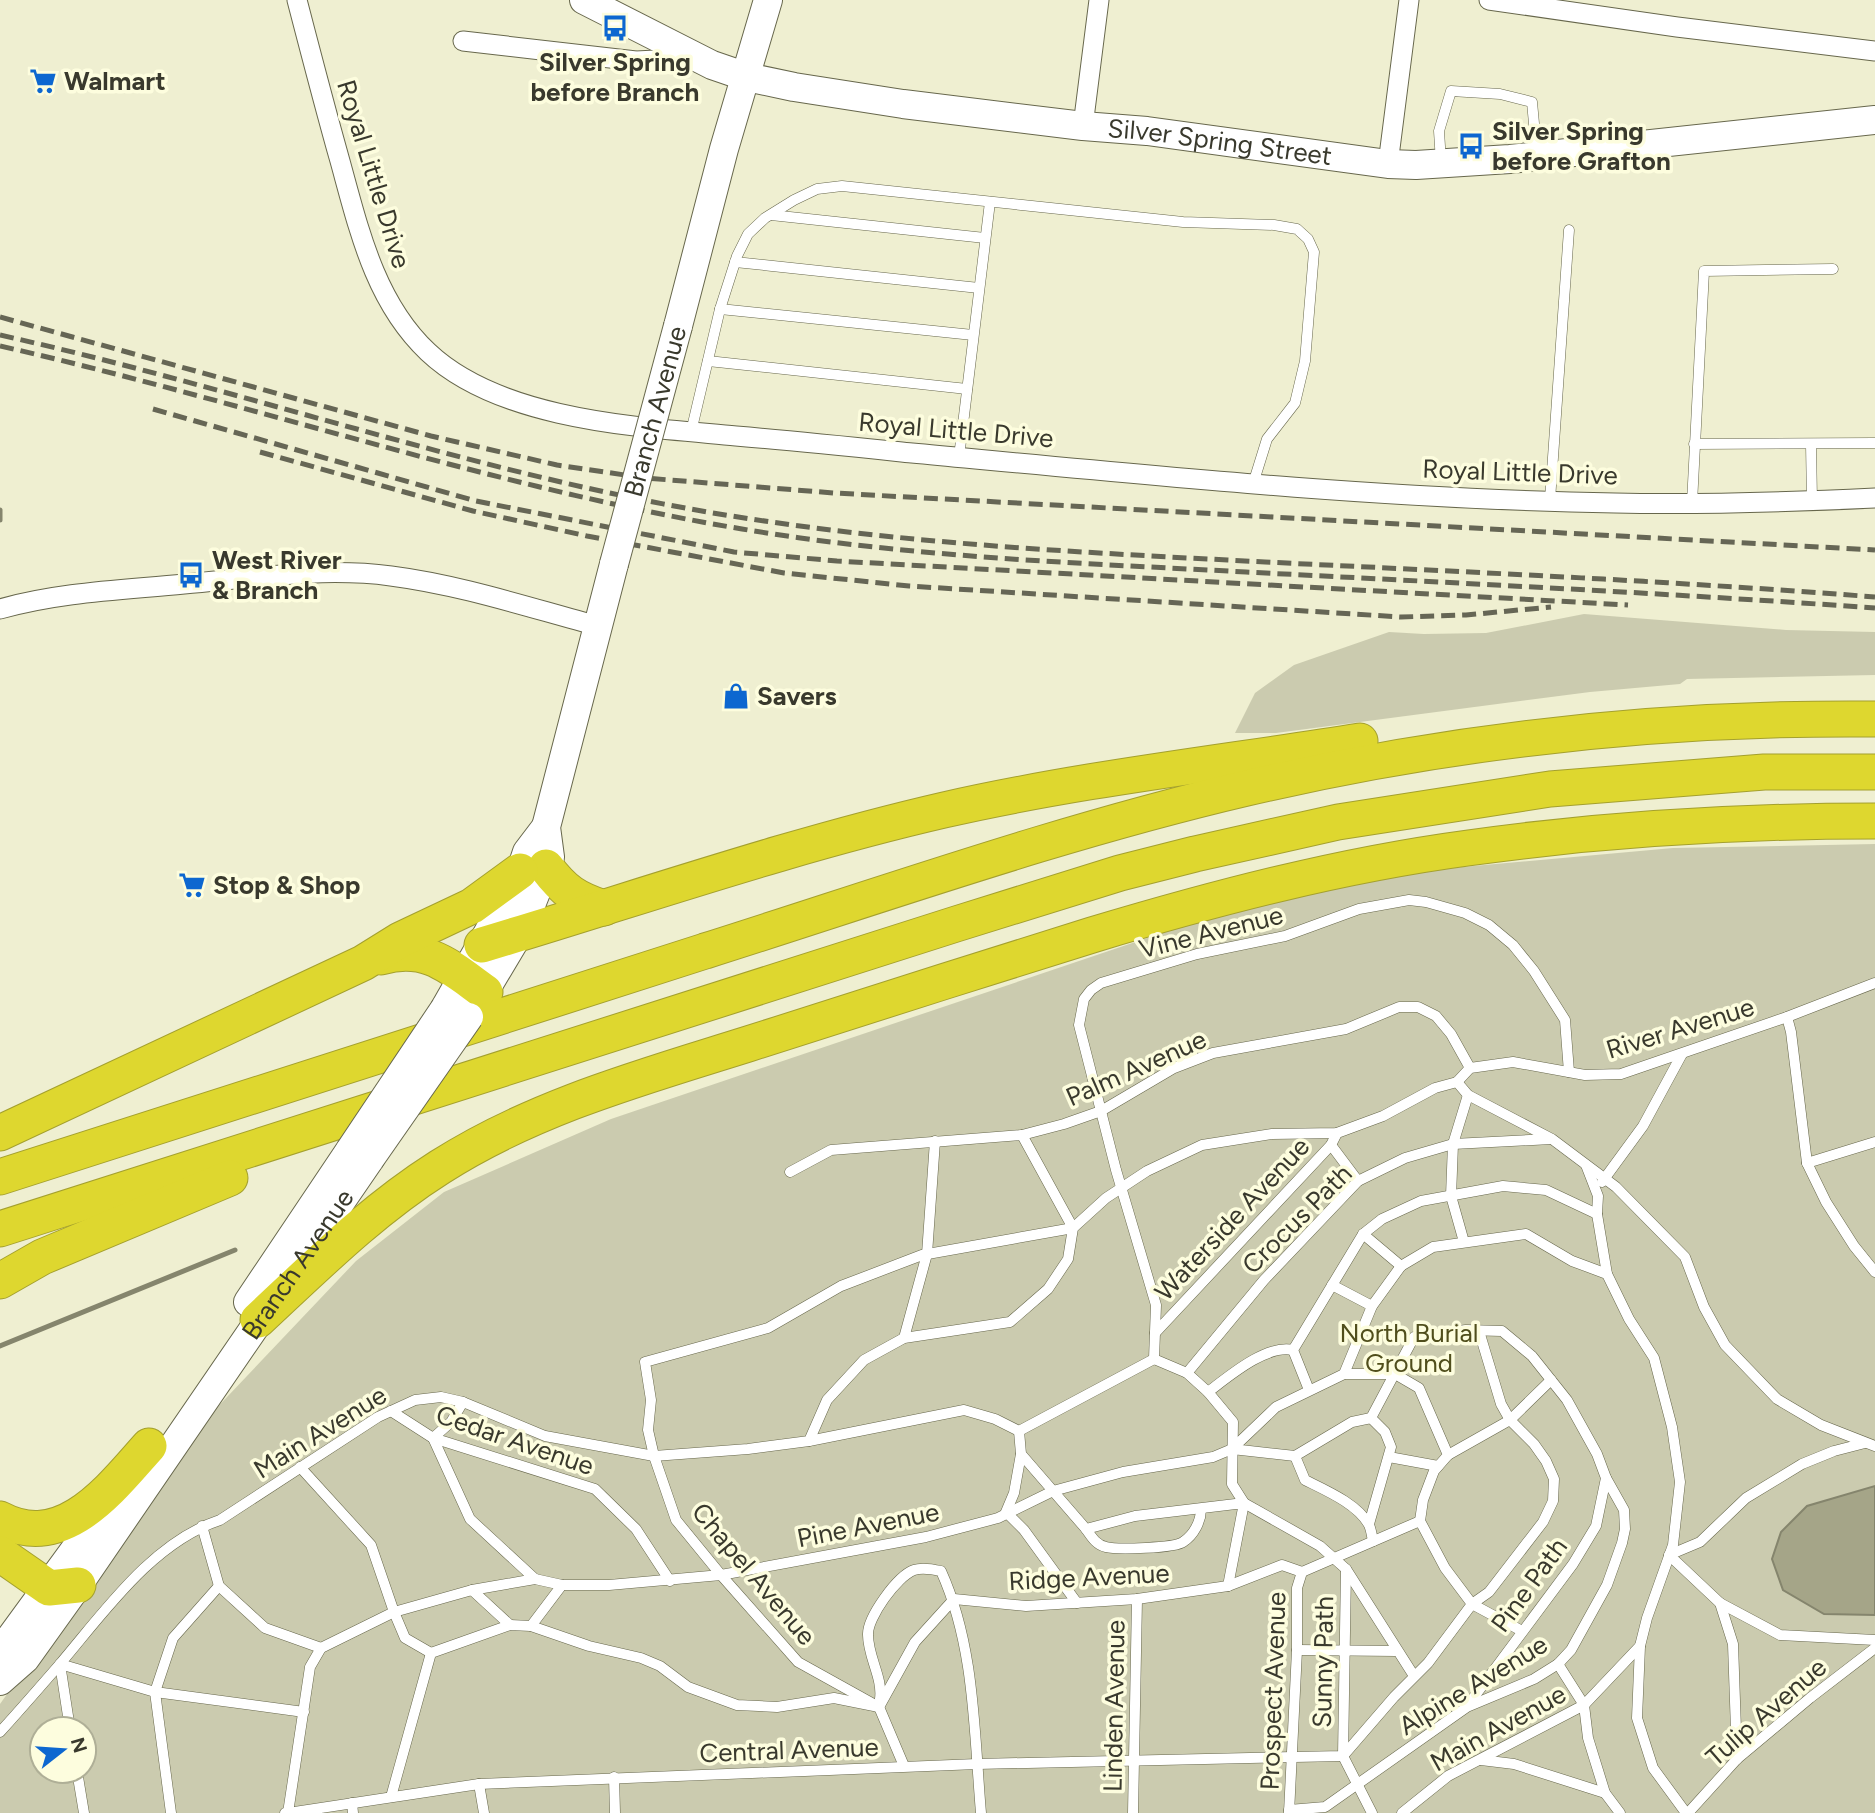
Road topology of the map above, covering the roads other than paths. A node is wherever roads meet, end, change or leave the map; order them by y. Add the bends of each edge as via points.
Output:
1 (297, 0) edge
2 (584, 0) edge
3 (768, 0) edge
4 (1100, 0) edge
5 (1409, 0) edge
6 (1489, 0) edge
7 (463, 41) dead end
8 (680, 49) junction
9 (1875, 51) edge
10 (747, 77) junction
11 (1875, 120) edge
12 (1083, 125) junction
13 (1537, 156) junction
14 (1441, 163) junction
15 (1388, 164) junction
16 (989, 202) junction
17 (770, 215) junction
18 (1569, 230) dead end
19 (985, 238) junction
20 (735, 262) junction
21 (1833, 269) dead end
22 (979, 288) junction
23 (720, 309) junction
24 (973, 335) junction
25 (708, 361) junction
26 (967, 389) junction
27 (691, 432) junction
28 (1875, 443) edge
29 (1694, 444) junction
30 (1811, 444) junction
31 (959, 457) junction
32 (1253, 484) junction
33 (1875, 498) edge
34 (1550, 500) junction
35 (1812, 501) junction
36 (1692, 503) junction
37 (7, 607) edge
38 (598, 626) junction
39 (1875, 719) edge
40 (1465, 747) junction
41 (1875, 772) edge
42 (1875, 821) edge
43 (533, 869) junction
44 (604, 908) junction
45 (519, 934) junction
46 (482, 945) junction
47 (363, 962) junction
48 (1875, 984) edge
49 (466, 999) junction
50 (1787, 1017) junction
51 (1682, 1054) junction
52 (1470, 1068) junction
53 (1569, 1072) junction
54 (1457, 1082) junction
55 (445, 1087) junction
56 (1468, 1095) junction
57 (1101, 1111) junction
58 (0, 1133) edge
59 (1337, 1133) junction
60 (1022, 1135) junction
61 (1552, 1139) junction
62 (935, 1141) junction
63 (1875, 1142) edge
64 (1453, 1144) junction
65 (1331, 1145) junction
66 (360, 1155) junction
67 (1807, 1163) junction
68 (1586, 1164) junction
69 (790, 1172) dead end
70 (0, 1177) edge
71 (1604, 1179) junction
72 (1357, 1181) junction
73 (1121, 1188) junction
74 (1451, 1196) junction
75 (1598, 1196) junction
76 (1597, 1214) junction
77 (1073, 1228) junction
78 (0, 1229) edge
79 (1363, 1234) junction
80 (1464, 1242) junction
81 (927, 1254) junction
82 (1401, 1266) junction
83 (1875, 1272) edge
84 (1607, 1274) junction
85 (0, 1281) edge
86 (1332, 1285) junction
87 (1372, 1306) junction
88 (258, 1320) junction
89 (1479, 1331) junction
90 (1155, 1333) junction
91 (904, 1338) junction
92 (1293, 1350) junction
93 (1154, 1359) junction
94 (1187, 1373) junction
95 (1344, 1374) junction
96 (1395, 1374) junction
97 (1551, 1380) junction
98 (1309, 1390) junction
99 (1208, 1392) junction
100 (463, 1402) junction
101 (391, 1411) junction
102 (1371, 1418) junction
103 (1510, 1420) junction
104 (1019, 1431) junction
105 (433, 1438) junction
106 (809, 1441) junction
107 (1870, 1445) edge
108 (149, 1446) junction
109 (1232, 1449) junction
110 (1021, 1454) junction
111 (1448, 1454) junction
112 (654, 1456) junction
113 (1294, 1456) junction
114 (1389, 1457) junction
115 (1438, 1466) junction
116 (300, 1467) junction
117 (1606, 1478) junction
118 (1053, 1491) junction
119 (1244, 1503) junction
120 (1202, 1509) junction
121 (1006, 1512) junction
122 (0, 1518) edge
123 (1420, 1521) junction
124 (1368, 1524) junction
125 (202, 1526) junction
126 (1086, 1529) junction
127 (1373, 1541) junction
128 (0, 1554) edge
129 (1669, 1555) junction
130 (1333, 1558) junction
131 (1346, 1569) junction
132 (1302, 1572) junction
133 (721, 1576) junction
134 (536, 1579) junction
135 (670, 1581) junction
136 (562, 1585) junction
137 (219, 1586) junction
138 (1227, 1586) junction
139 (64, 1587) junction
140 (472, 1590) junction
141 (954, 1599) junction
142 (1137, 1599) junction
143 (1077, 1603) junction
144 (1720, 1603) junction
145 (1472, 1604) junction
146 (394, 1612) junction
147 (510, 1625) junction
148 (531, 1626) junction
149 (1522, 1631) junction
150 (1875, 1640) edge
151 (1640, 1646) junction
152 (321, 1648) junction
153 (1875, 1648) edge
154 (1297, 1650) junction
155 (1345, 1650) junction
156 (1398, 1651) junction
157 (0, 1652) edge
158 (431, 1653) junction
159 (60, 1664) junction
160 (1558, 1664) junction
161 (1414, 1676) junction
162 (0, 1681) edge
163 (155, 1692) junction
164 (1584, 1705) junction
165 (879, 1707) junction
166 (1467, 1707) junction
167 (304, 1712) junction
168 (68, 1715) edge
169 (0, 1732) edge
170 (1294, 1756) junction
171 (1343, 1756) junction
172 (1136, 1759) junction
173 (1737, 1759) junction
174 (1480, 1760) junction
175 (977, 1764) junction
176 (904, 1766) junction
177 (614, 1777) junction
178 (1357, 1783) junction
179 (480, 1784) junction
180 (79, 1785) edge
181 (1605, 1793) junction
182 (391, 1797) junction
183 (353, 1808) edge
184 (1289, 1811) edge
185 (1408, 1812) edge
186 (84, 1813) edge
187 (171, 1813) edge
188 (287, 1813) edge
189 (484, 1813) edge
190 (615, 1813) edge
191 (981, 1813) edge
192 (1133, 1813) edge
193 (1372, 1813) edge
194 (1620, 1813) edge
195 (1687, 1813) edge

1 - 27 street, Royal Little Drive via 370,263 397,315 428,352 467,382 504,398 587,419
2 - 8 main road, Silver Spring Street
3 - 10 main road, Branch Avenue
4 - 12 street
5 - 15 street
6 - 9 street
7 - 8 street via 636,61 656,60
8 - 10 main road, Silver Spring Street
10 - 12 main road, Silver Spring Street via 903,104
10 - 38 main road, Branch Avenue, bridge
11 - 13 main road, Silver Spring Street
12 - 15 main road, Silver Spring Street
13 - 14 main road, Silver Spring Street
13 - 14 lane via 1532,102 1500,94 1451,91 1439,131
14 - 15 main road, Silver Spring Street
16 - 17 lane via 842,186 817,189
16 - 19 lane
16 - 32 lane via 1183,222 1274,225 1297,229 1308,239 1314,252 1306,361 1295,403 1267,439
17 - 19 lane
17 - 20 lane via 748,234
18 - 34 lane
19 - 22 lane
20 - 22 lane
20 - 23 lane
21 - 29 lane via 1704,271
22 - 24 lane
23 - 24 lane
23 - 25 lane
24 - 26 lane
25 - 26 lane
25 - 27 lane
26 - 31 lane
27 - 31 street, Royal Little Drive
28 - 30 lane
29 - 30 lane
29 - 36 lane
30 - 35 lane
31 - 32 street, Royal Little Drive
32 - 34 street, Royal Little Drive
33 - 35 street, Royal Little Drive
34 - 36 street, Royal Little Drive
35 - 36 street, Royal Little Drive
37 - 38 street via 81,594 350,573 445,585
38 - 43 main road, Branch Avenue via 546,827 527,852
39 - 40 highway via 1658,726
40 - 44 highway via 1382,738 1003,798 848,835
40 - 70 highway via 1301,776 1086,831
41 - 55 highway via 1764,772 1609,783 1338,822 1121,873
42 - 88 highway via 1678,826 1466,848 1282,884 1092,935 627,1082 524,1123 465,1152 392,1200
43 - 44 highway via 574,897
43 - 45 main road, Branch Avenue
43 - 46 main road, Branch Avenue via 517,882
43 - 47 highway
44 - 45 highway
45 - 46 highway
45 - 49 main road, Branch Avenue
46 - 49 main road, Branch Avenue
47 - 49 highway via 401,953 424,954 439,960
47 - 58 highway
48 - 50 lane, River Avenue
49 - 66 main road, Branch Avenue, bridge
50 - 51 lane, River Avenue
50 - 67 lane
51 - 53 lane, River Avenue via 1621,1074
51 - 71 lane via 1643,1126
52 - 53 lane, River Avenue via 1513,1062
52 - 54 lane
52 - 57 lane, Palm Avenue via 1436,1016 1418,1007 1399,1007 1346,1028 1213,1053 1174,1068
53 - 57 lane, Vine Avenue via 1565,1020 1513,945 1465,913 1409,900 1359,909 1284,936 1169,961 1101,983 1084,999 1079,1025
54 - 56 lane
54 - 59 lane
55 - 78 highway
55 - 85 highway via 42,1257
56 - 61 lane
56 - 64 lane
57 - 60 lane, Palm Avenue
57 - 73 lane, Vine Avenue
59 - 65 lane, Waterside Avenue
59 - 73 lane via 1272,1134 1202,1145
60 - 62 lane, Palm Avenue
60 - 77 lane
61 - 64 lane, Crocus Path
61 - 68 lane
62 - 69 lane, Palm Avenue via 831,1150
62 - 81 lane
63 - 67 lane
64 - 72 lane, Crocus Path via 1405,1158
64 - 74 lane
65 - 72 lane
65 - 90 lane, Waterside Avenue
66 - 88 main road, Branch Avenue
66 - 108 main road, Branch Avenue
67 - 83 lane via 1826,1202
68 - 71 lane
68 - 75 lane, Main Avenue
71 - 75 lane
71 - 107 lane via 1685,1257 1725,1345 1777,1399 1821,1425
72 - 94 lane, Crocus Path via 1264,1280
73 - 77 lane
73 - 90 lane, Vine Avenue via 1156,1305
74 - 76 lane via 1503,1186 1546,1190
74 - 79 lane via 1421,1201 1381,1219
74 - 80 lane
75 - 76 lane, Main Avenue
76 - 84 lane, Main Avenue
77 - 81 lane
77 - 91 lane via 1068,1259 1055,1279 1010,1322
79 - 82 lane
79 - 86 lane
80 - 82 lane via 1433,1247
80 - 84 lane via 1526,1234 1572,1261
81 - 91 lane
81 - 112 lane, Chapel Avenue via 841,1286 768,1328 645,1362
82 - 87 lane
84 - 129 lane, Main Avenue via 1654,1358 1672,1427 1680,1482
86 - 87 lane
86 - 92 lane
87 - 95 lane
88 - 139 main road, Branch Avenue
89 - 96 lane, Alpine Avenue via 1414,1338
89 - 97 lane, Alpine Avenue via 1502,1331 1532,1356
89 - 103 lane
90 - 93 lane, Vine Avenue
91 - 106 lane via 864,1360 827,1400
92 - 98 lane
92 - 99 lane via 1283,1348 1246,1364
93 - 94 lane
93 - 104 lane
94 - 99 lane
95 - 96 lane, Pine Avenue
95 - 98 lane, Pine Avenue
96 - 102 lane
96 - 111 lane via 1419,1388
97 - 103 lane
97 - 117 lane, Alpine Avenue via 1567,1400
98 - 109 lane, Pine Avenue via 1276,1407
99 - 109 lane via 1233,1422
100 - 101 lane, Main Avenue via 441,1397 415,1400
100 - 105 lane via 452,1422
100 - 112 lane, Main Avenue via 545,1436
101 - 105 lane, Cedar Avenue
101 - 116 lane, Main Avenue
102 - 113 lane via 1352,1422
102 - 114 lane via 1385,1432 1391,1447
103 - 111 lane
103 - 145 lane via 1546,1461 1554,1479 1553,1501 1543,1522 1489,1592
104 - 106 lane, Main Avenue via 964,1410
104 - 110 lane
105 - 134 lane via 470,1519
105 - 135 lane, Cedar Avenue via 595,1489 636,1529
106 - 112 lane, Main Avenue
107 - 129 lane via 1834,1451 1802,1464 1746,1498 1700,1542
108 - 122 highway via 102,1499 76,1518 37,1527
108 - 139 main road, Branch Avenue
109 - 113 lane
109 - 118 lane, Pine Avenue
109 - 119 lane via 1232,1484
110 - 118 lane
110 - 121 lane
111 - 115 lane
112 - 133 lane, Chapel Avenue via 676,1520
113 - 124 lane via 1305,1480 1338,1496
114 - 115 lane
114 - 124 lane
115 - 123 lane via 1423,1500
116 - 125 lane, Main Avenue via 220,1520
116 - 146 lane via 371,1545
117 - 149 lane, Pine Path via 1591,1535
117 - 160 lane, Alpine Avenue via 1624,1510 1623,1536 1606,1585 1571,1650
118 - 121 lane, Pine Avenue
118 - 126 lane
119 - 120 lane
119 - 130 lane
119 - 138 lane
120 - 126 lane via 1135,1516
120 - 126 lane via 1196,1529 1182,1543 1106,1547
121 - 133 lane, Pine Avenue via 999,1518 926,1537
121 - 143 lane
123 - 127 lane
123 - 145 lane via 1445,1568
124 - 127 lane
125 - 137 lane
125 - 159 lane, Main Avenue via 161,1552
127 - 130 lane
128 - 139 highway
129 - 144 lane
129 - 151 lane, Main Avenue
130 - 131 lane
130 - 132 lane
131 - 155 lane, Sunny Path
131 - 156 lane
132 - 138 lane, Ridge Avenue via 1282,1565
132 - 154 lane, Prospect Avenue via 1297,1588
133 - 135 lane, Pine Avenue
133 - 165 lane, Chapel Avenue via 799,1662
134 - 136 lane, Pine Avenue
134 - 140 lane, Pine Avenue
135 - 136 lane, Pine Avenue
136 - 148 lane
137 - 152 lane via 265,1628
137 - 163 lane via 173,1638
138 - 142 lane, Ridge Avenue
139 - 157 main road, Branch Avenue
139 - 162 main road, Branch Avenue via 25,1659
140 - 146 lane, Pine Avenue
140 - 147 lane
141 - 143 lane, Ridge Avenue via 1026,1606
141 - 165 lane via 915,1642
141 - 165 lane via 941,1571 913,1571 900,1579 876,1611 867,1632 881,1689
141 - 175 lane via 972,1689
142 - 143 lane, Ridge Avenue
142 - 172 lane, Linden Avenue
144 - 150 lane via 1780,1636
144 - 173 lane via 1734,1644
145 - 149 lane
145 - 161 lane
146 - 152 lane, Pine Avenue
146 - 158 lane via 405,1638
147 - 148 lane
147 - 158 lane
148 - 165 lane via 640,1658 688,1687 737,1705 777,1707 834,1698
149 - 166 lane, Pine Path
151 - 164 lane, Main Avenue
151 - 195 lane via 1637,1718 1653,1768
152 - 167 lane via 310,1667
153 - 173 lane, Tulip Avenue
154 - 155 lane
154 - 170 lane, Prospect Avenue
155 - 156 lane
155 - 171 lane, Sunny Path
156 - 161 lane
158 - 182 lane
159 - 163 lane
159 - 168 lane
159 - 169 lane, Main Avenue
160 - 164 lane
160 - 166 lane, Alpine Avenue
161 - 171 lane
163 - 167 lane
163 - 187 lane
164 - 174 lane, Main Avenue
164 - 181 lane via 1588,1738
165 - 176 lane
166 - 178 lane, Alpine Avenue
167 - 188 lane
170 - 171 lane
170 - 172 lane, Central Avenue
170 - 184 lane, Prospect Avenue
171 - 178 lane
172 - 175 lane, Central Avenue
172 - 192 lane, Linden Avenue
173 - 195 lane, Tulip Avenue
174 - 181 lane via 1514,1764
174 - 185 lane, Main Avenue via 1448,1776
175 - 176 lane, Central Avenue
175 - 191 lane
176 - 177 lane, Central Avenue
177 - 179 lane, Central Avenue
177 - 190 lane
178 - 184 lane, Alpine Avenue via 1325,1807
178 - 193 lane
179 - 182 lane, Central Avenue
179 - 189 lane
180 - 186 lane
181 - 194 lane
182 - 183 lane, Central Avenue
183 - 188 lane, Central Avenue

